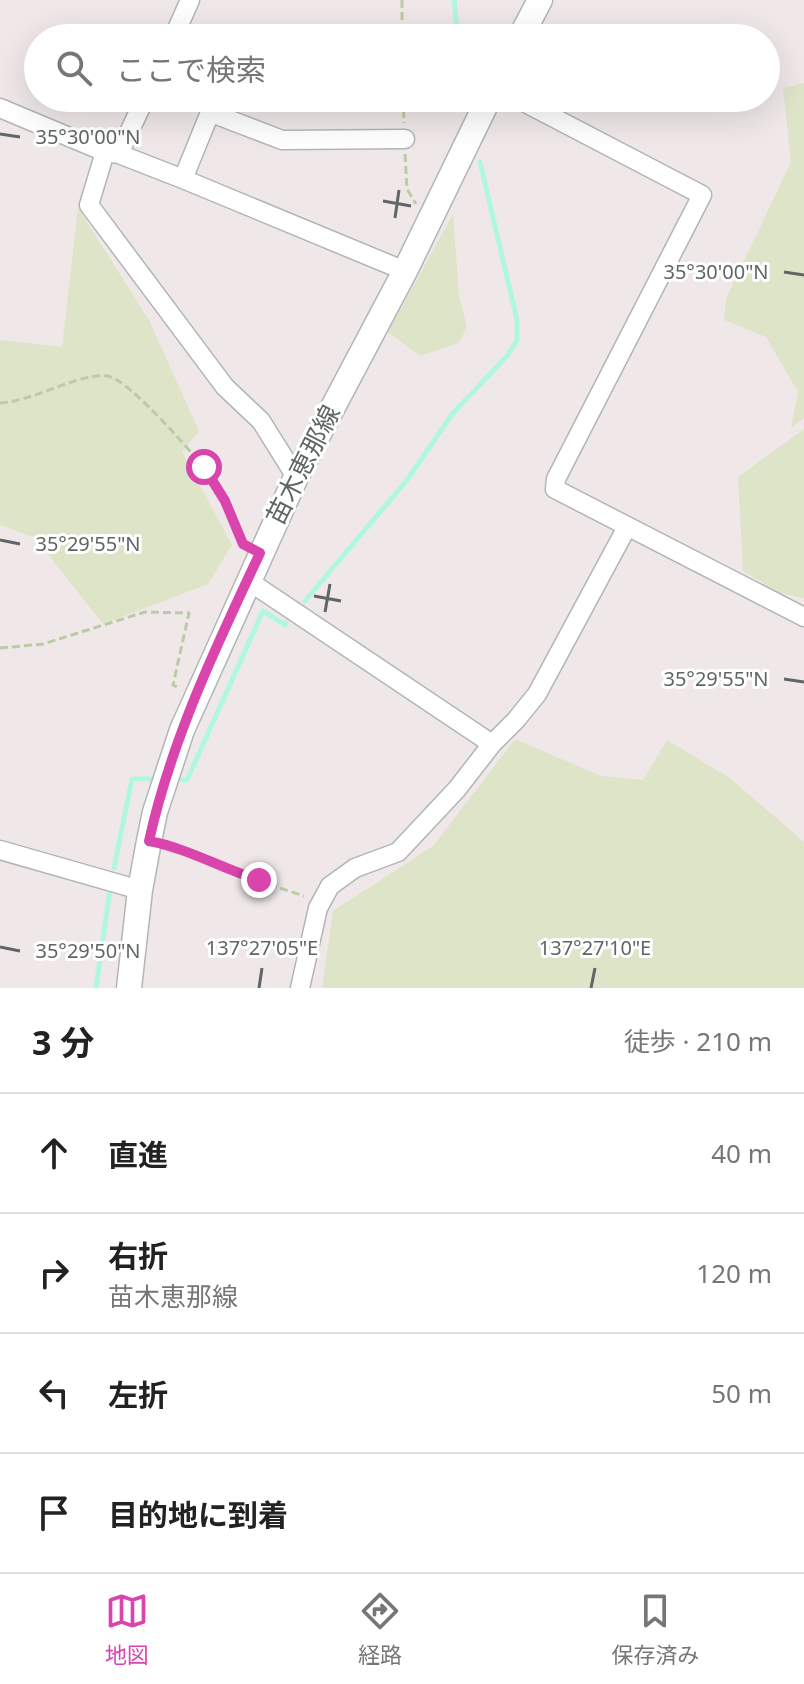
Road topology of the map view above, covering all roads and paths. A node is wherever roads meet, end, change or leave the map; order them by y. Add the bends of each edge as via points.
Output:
1 (190, 0) edge
2 (402, 0) edge
3 (540, 0) edge
4 (179, 24) edge
5 (402, 24) edge
6 (527, 24) edge
7 (0, 108) edge
8 (137, 112) edge
9 (404, 112) edge
10 (482, 112) edge
11 (543, 112) edge
12 (405, 139) junction
13 (112, 153) junction
14 (183, 179) junction
15 (434, 213) junction
16 (405, 271) junction
17 (0, 403) edge
18 (296, 477) junction
19 (627, 527) junction
20 (260, 553) junction
21 (247, 580) junction
22 (804, 617) edge
23 (0, 648) edge
24 (196, 697) junction
25 (492, 744) junction
26 (149, 841) junction
27 (0, 850) edge
28 (140, 890) junction
29 (320, 903) junction
30 (129, 988) edge
31 (300, 988) edge

1 - 4 street
2 - 5 path
3 - 6 main road
7 - 13 street
8 - 13 street
9 - 12 path
10 - 15 main road, 苗木恵那線
11 - 19 street via 702,195 556,479 555,489
12 - 14 street via 282,140 209,115
12 - 15 path via 409,197
13 - 14 street
13 - 18 street via 89,205 225,387 261,421
14 - 16 street
15 - 16 main road, 苗木恵那線
16 - 18 main road, 苗木恵那線
17 - 20 path via 109,375 135,393 204,467 243,544
18 - 20 main road, 苗木恵那線
19 - 22 street
19 - 25 street via 537,694
20 - 21 main road, 苗木恵那線
21 - 24 main road, 苗木恵那線
21 - 25 street
23 - 24 path via 60,640 145,612 189,613 173,685
24 - 26 main road, 苗木恵那線
25 - 29 street via 398,852 355,868 330,886
26 - 28 main road, 苗木恵那線
26 - 29 path
27 - 28 street
28 - 30 main road, 苗木恵那線
29 - 31 street

